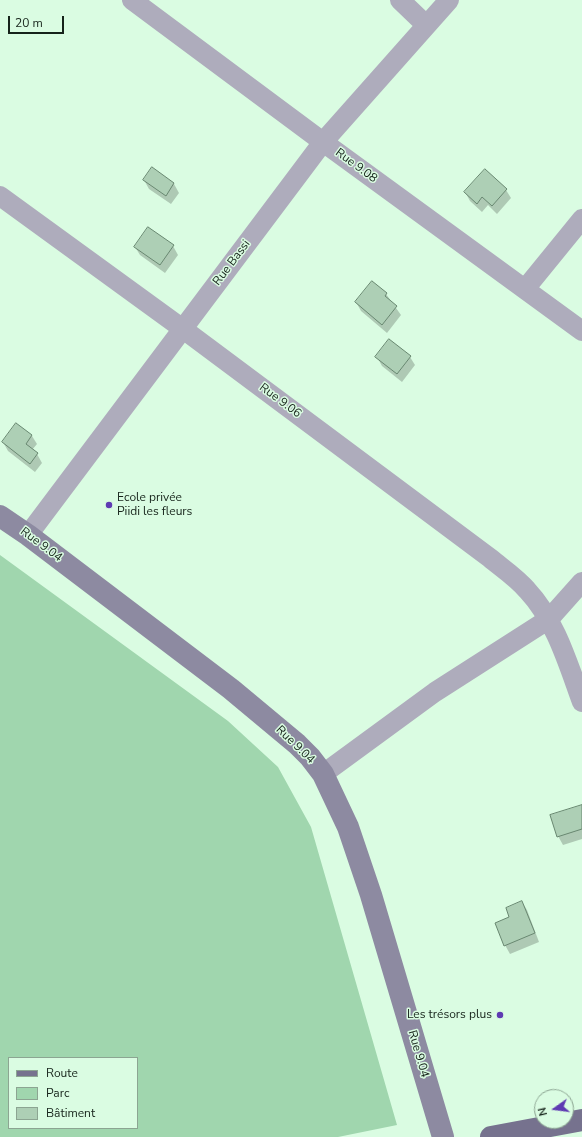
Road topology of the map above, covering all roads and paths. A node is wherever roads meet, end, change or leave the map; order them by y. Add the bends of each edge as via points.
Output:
1 (132, 0) edge
2 (400, 0) edge
3 (449, 0) edge
4 (426, 25) junction
5 (323, 142) junction
6 (0, 196) edge
7 (582, 219) edge
8 (525, 289) junction
9 (183, 329) junction
10 (582, 331) edge
11 (0, 516) edge
12 (28, 536) junction
13 (582, 582) edge
14 (549, 619) junction
15 (582, 702) edge
16 (323, 774) junction
17 (582, 1120) edge
18 (443, 1137) edge
19 (490, 1137) edge

1 - 5 street, Rue 9.08
2 - 4 street
3 - 4 street, Rue Bassi
4 - 5 street, Rue Bassi
5 - 8 street, Rue 9.08
5 - 9 street, Rue Bassi
6 - 9 street, Rue 9.06
7 - 8 street
8 - 10 street, Rue 9.08
9 - 12 street, Rue Bassi
9 - 14 street, Rue 9.06 via 490,558 527,590
11 - 12 main road, Rue 9.04
12 - 16 main road, Rue 9.04 via 231,689 297,744
13 - 14 street
14 - 15 street, Rue 9.06
14 - 16 street via 435,692
16 - 18 main road, Rue 9.04 via 348,827 371,895
17 - 19 main road

